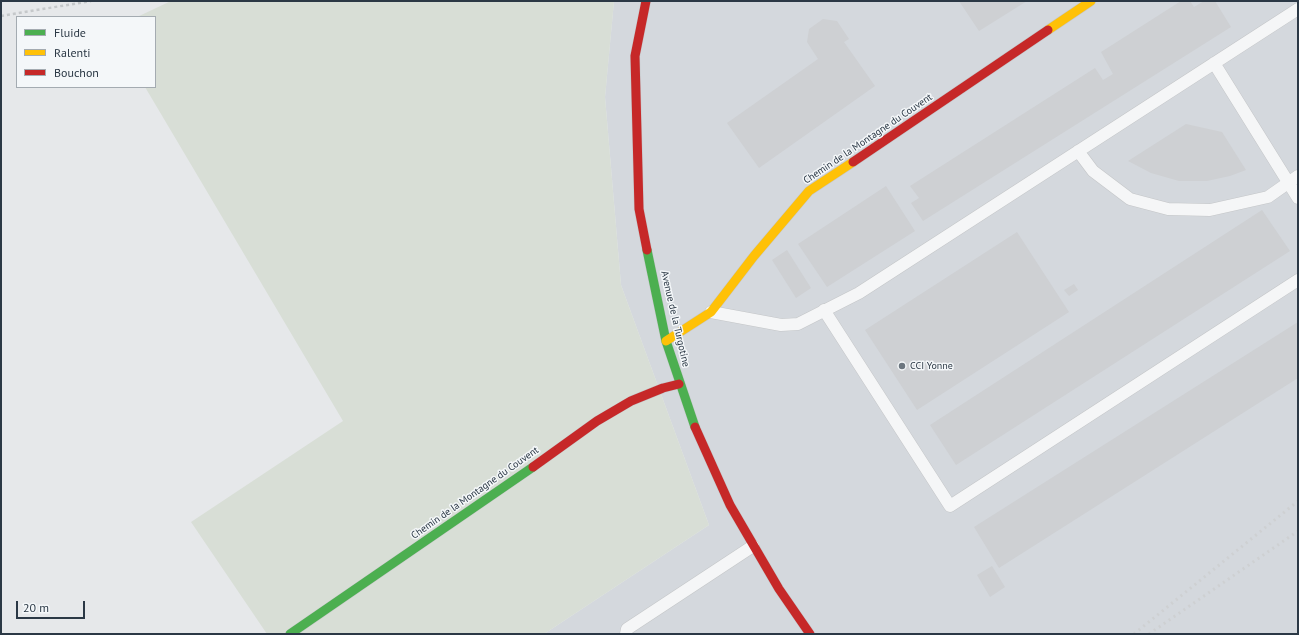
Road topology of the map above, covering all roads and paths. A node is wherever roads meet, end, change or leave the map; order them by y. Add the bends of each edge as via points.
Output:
1 (91, 1) edge
2 (646, 1) edge
3 (1091, 1) edge
4 (1298, 9) edge
5 (1, 16) edge
6 (1214, 63) junction
7 (1078, 150) junction
8 (1293, 180) edge
9 (1298, 198) edge
10 (1298, 280) edge
11 (824, 310) junction
12 (711, 312) junction
13 (666, 340) junction
14 (680, 384) junction
15 (752, 546) junction
16 (290, 634) edge
17 (626, 634) edge
18 (810, 634) edge

1 - 5 path
2 - 13 street, Avenue de la Turgotine via 635,56 639,209
3 - 12 street, Chemin de la Montagne du Couvent via 809,191
4 - 6 lane
6 - 7 lane
6 - 8 lane
7 - 8 lane via 1093,171 1130,199 1168,209 1210,210 1268,197
7 - 11 lane via 859,293
8 - 9 lane
10 - 11 lane via 950,506
11 - 12 lane via 798,324 780,325
12 - 13 street, Chemin de la Montagne du Couvent
13 - 14 street, Avenue de la Turgotine
14 - 15 street, Avenue de la Turgotine via 710,465
14 - 16 street, Chemin de la Montagne du Couvent via 631,401 597,421
15 - 17 lane via 627,629
15 - 18 street, Avenue de la Turgotine

